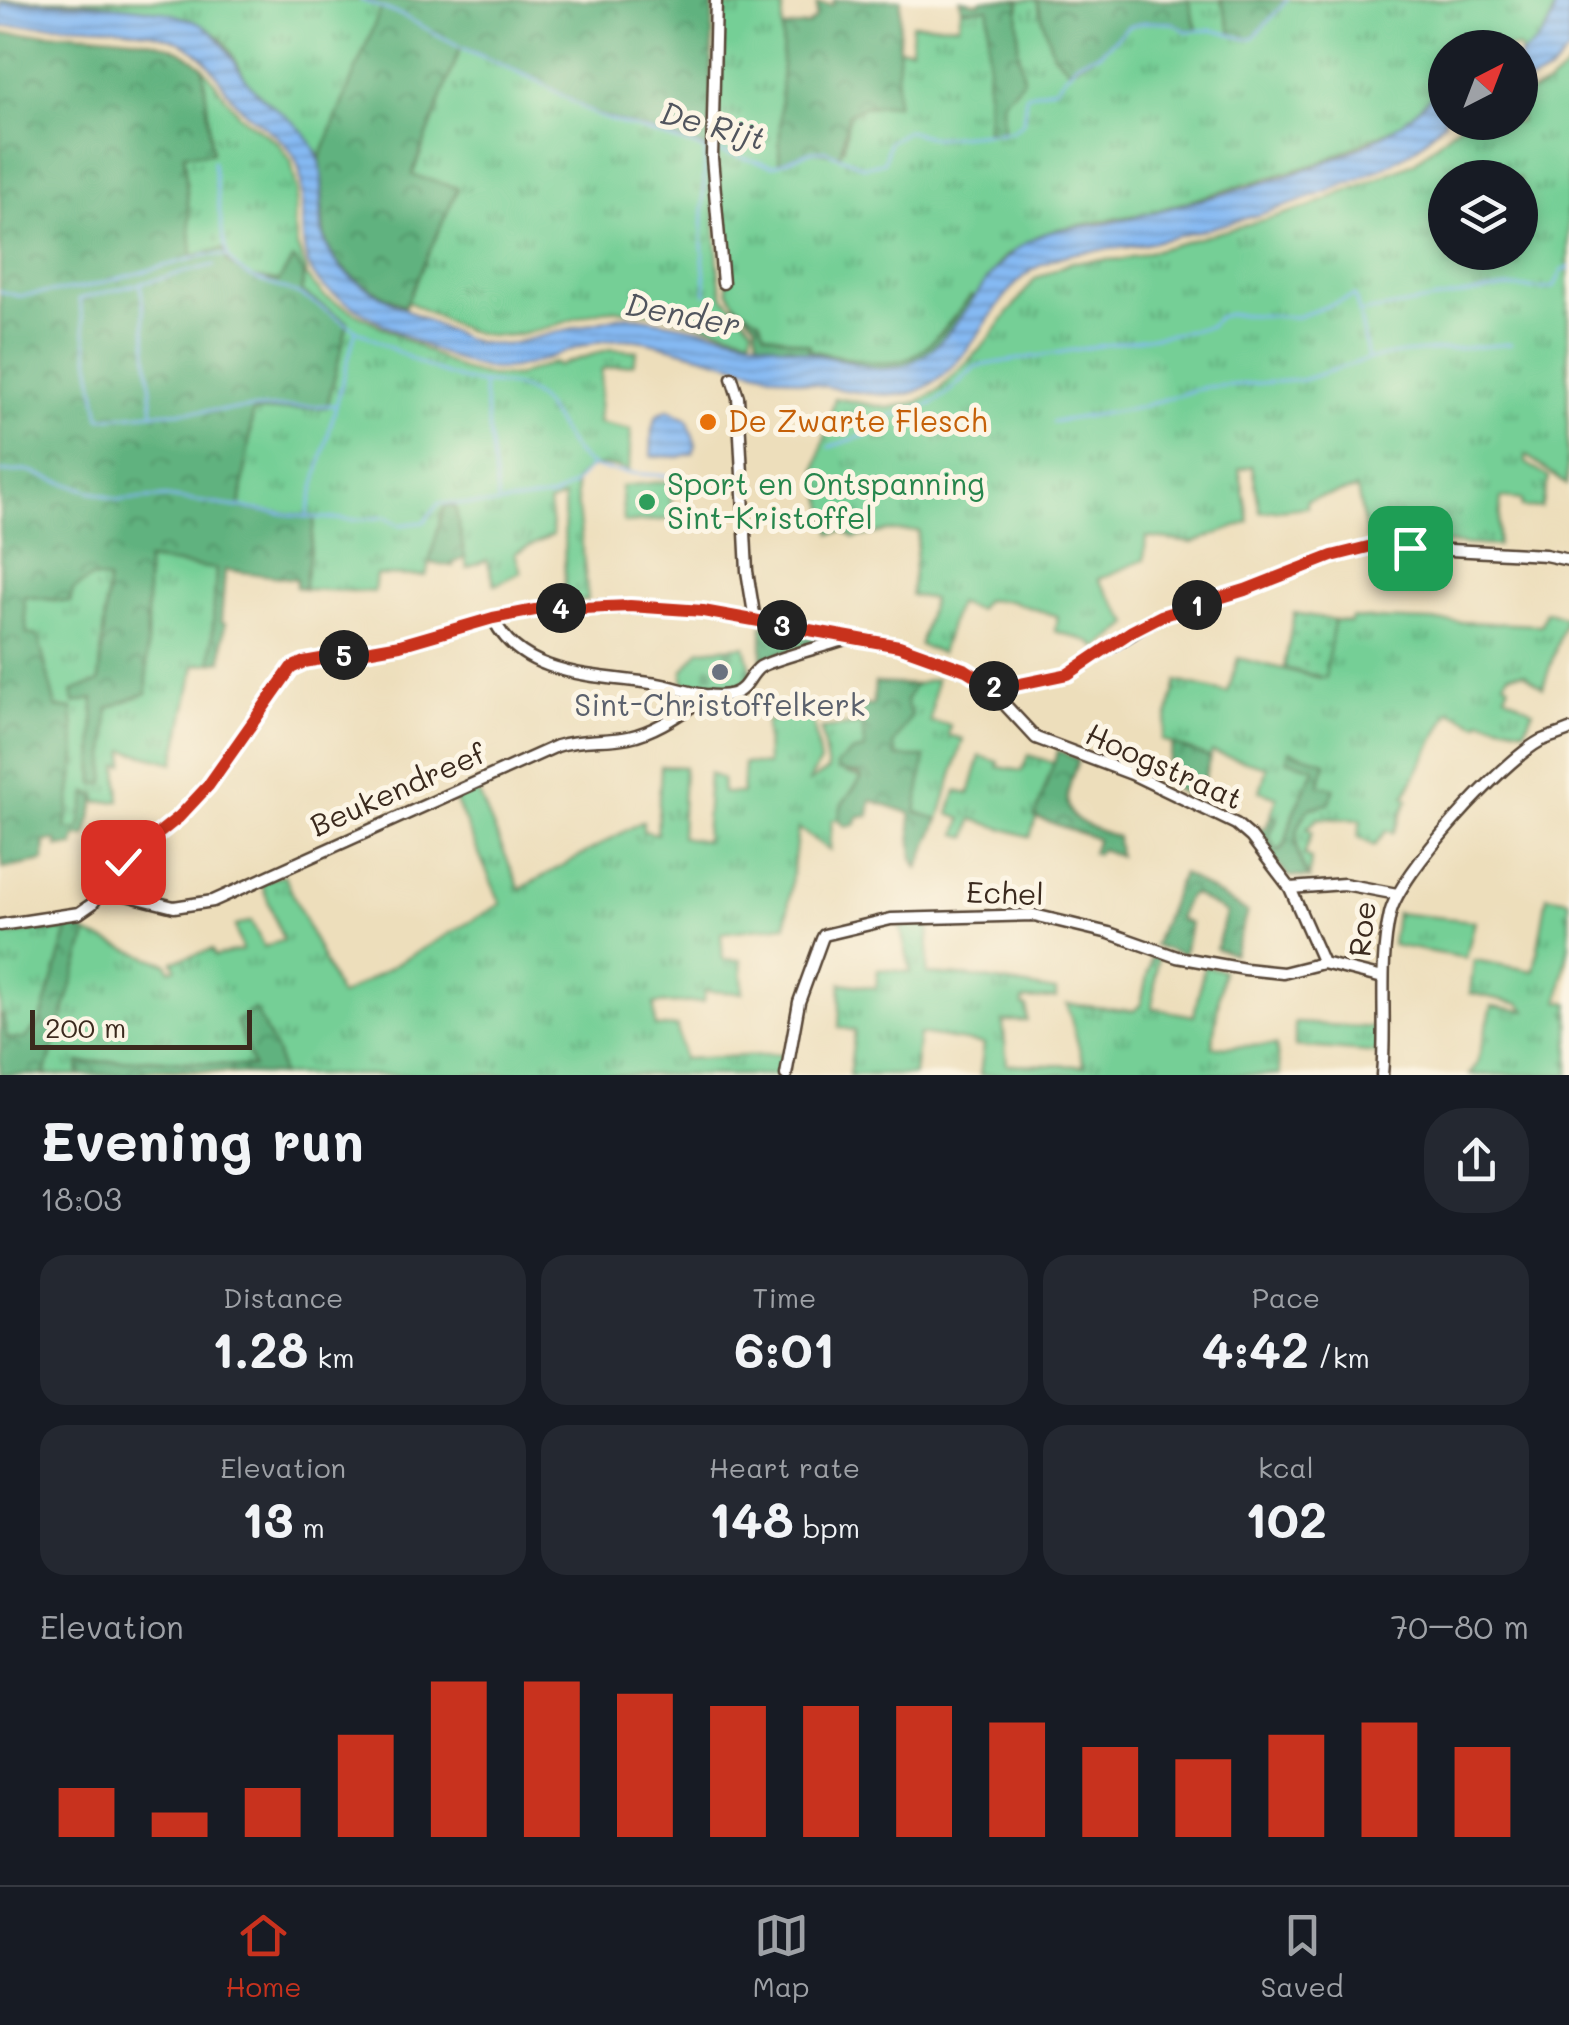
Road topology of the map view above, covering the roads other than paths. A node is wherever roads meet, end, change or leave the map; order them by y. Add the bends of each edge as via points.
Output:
1 (716, 0) edge
2 (723, 283) dead end
3 (732, 378) dead end
4 (1569, 560) edge
5 (493, 618) junction
6 (755, 620) junction
7 (852, 637) junction
8 (991, 686) junction
9 (709, 695) junction
10 (1569, 730) edge
11 (1290, 888) junction
12 (102, 890) junction
13 (1397, 894) junction
14 (6, 925) edge
15 (1323, 963) junction
16 (1382, 978) junction
17 (786, 1075) edge
18 (1382, 1075) edge

1 - 2 street via 712,158
3 - 6 street
4 - 8 street via 1372,546 1161,616 1068,674
5 - 6 street via 630,606
5 - 9 street via 516,647 568,672
5 - 12 street via 291,668 208,786 131,854
6 - 7 street
7 - 8 street via 930,656
7 - 9 street, Beukendreef via 759,668 734,694
8 - 11 street, Hoogstraat via 1036,738 1236,824
9 - 12 street, Beukendreef via 636,736 557,746 213,901 174,907
10 - 13 street via 1509,765 1422,857
11 - 13 street, Roe via 1344,884
11 - 15 street, Hoogstraat
12 - 14 street via 79,913
13 - 16 street, Roe
15 - 16 street
15 - 17 street, Echel via 1282,972 1245,969 1177,957 1034,915 891,919 824,935 799,1002
16 - 18 street, Roe

